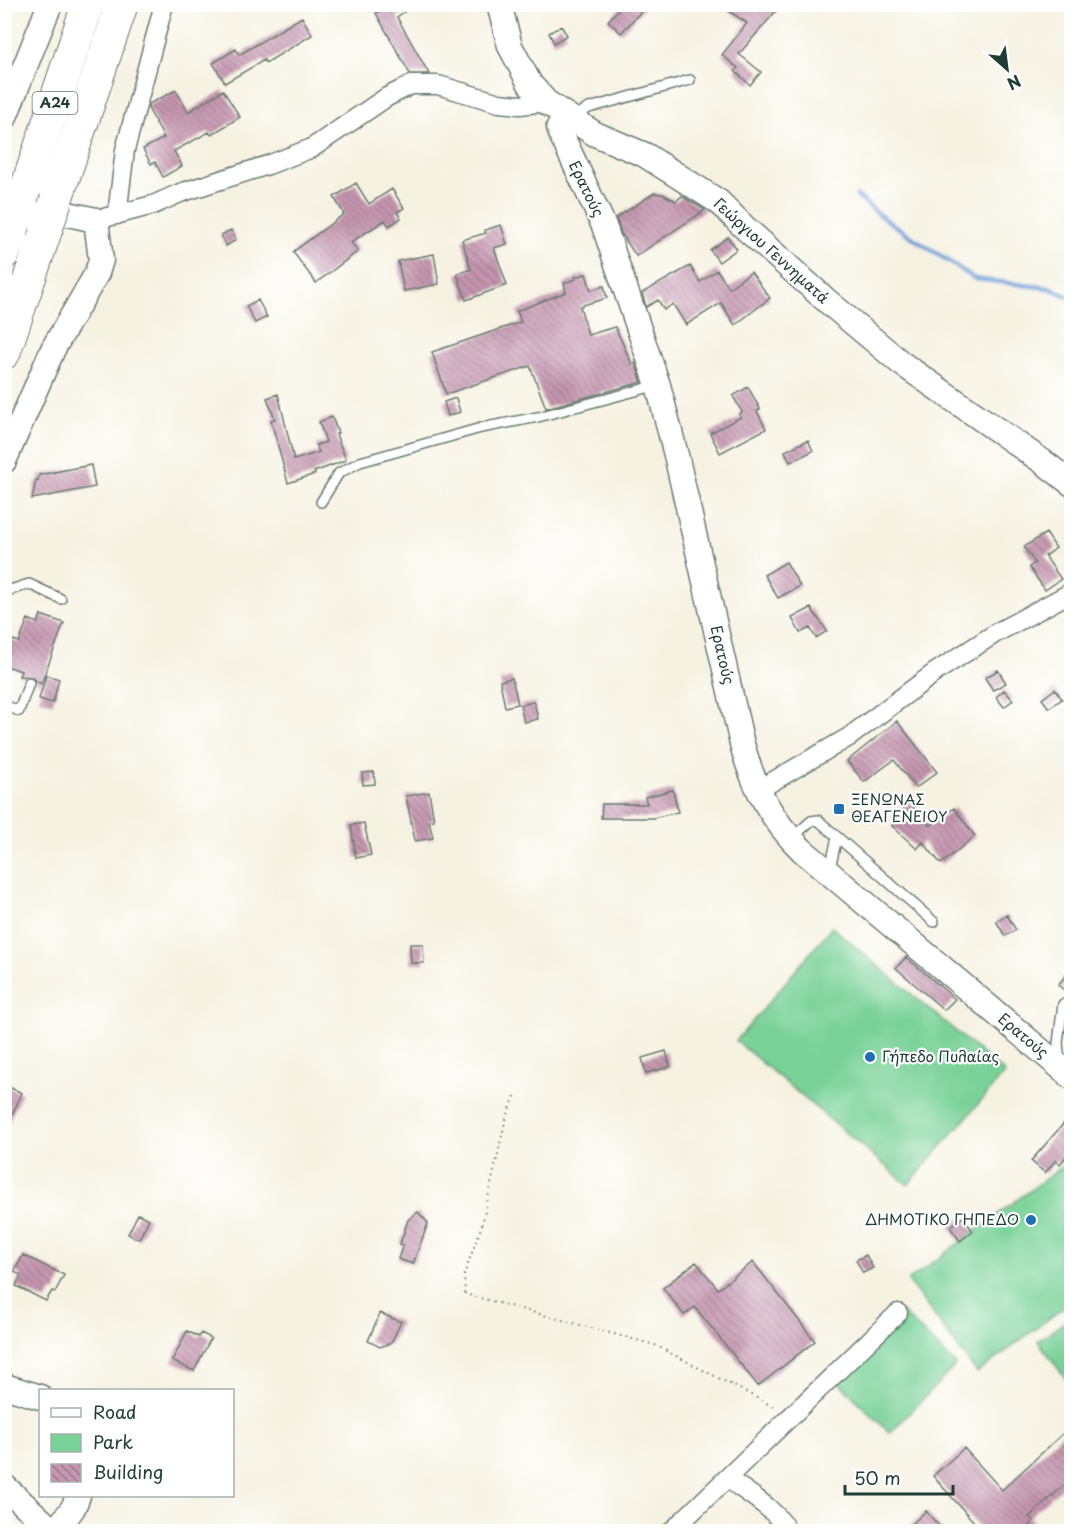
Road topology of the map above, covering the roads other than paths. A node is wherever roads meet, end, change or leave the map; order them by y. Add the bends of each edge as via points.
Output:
1 (50, 4) edge
2 (88, 4) edge
3 (122, 4) edge
4 (164, 4) edge
5 (499, 4) edge
6 (690, 80) dead end
7 (546, 102) junction
8 (569, 118) junction
9 (4, 119) edge
10 (106, 217) junction
11 (11, 226) edge
12 (4, 353) edge
13 (658, 385) junction
14 (4, 461) edge
15 (1071, 484) edge
16 (321, 502) dead end
17 (1071, 591) edge
18 (4, 592) edge
19 (61, 599) dead end
20 (29, 683) dead end
21 (4, 705) edge
22 (758, 790) junction
23 (837, 837) junction
24 (791, 839) junction
25 (829, 873) junction
26 (934, 922) dead end
27 (1063, 1004) dead end
28 (1066, 1072) edge
29 (898, 1313) dead end
30 (4, 1386) edge
31 (39, 1397) edge
32 (727, 1478) junction
33 (4, 1486) edge
34 (78, 1497) edge
35 (55, 1532) edge
36 (671, 1532) edge
37 (787, 1532) edge

1 - 9 street
2 - 11 highway, Α24
3 - 12 highway, Α24, bridge
4 - 10 street
5 - 7 street, Γεώργιου Γεννηματά via 510,46 530,84
6 - 8 lane via 589,108
7 - 8 street, Γεώργιου Γεννηματά
7 - 10 street via 499,104 438,85 411,85 312,148 153,205
8 - 13 street, Ερατούς via 559,126 561,134 604,226
8 - 15 street, Γεώργιου Γεννηματά via 595,134 645,155 719,202 901,363
10 - 11 street via 63,213
10 - 14 street via 97,273 53,349
13 - 16 lane via 360,462 339,473
13 - 22 street, Ερατούς via 742,744
17 - 22 street via 996,633 849,736
18 - 19 lane via 29,584
20 - 21 lane via 19,711
22 - 24 street, Ερατούς
23 - 24 lane via 816,819
23 - 25 lane
23 - 26 lane
24 - 25 street, Ερατούς
25 - 28 street, Ερατούς
27 - 28 lane via 1058,1043
29 - 32 street
30 - 31 street
32 - 36 street
32 - 37 street via 775,1514
33 - 35 street
34 - 35 street

